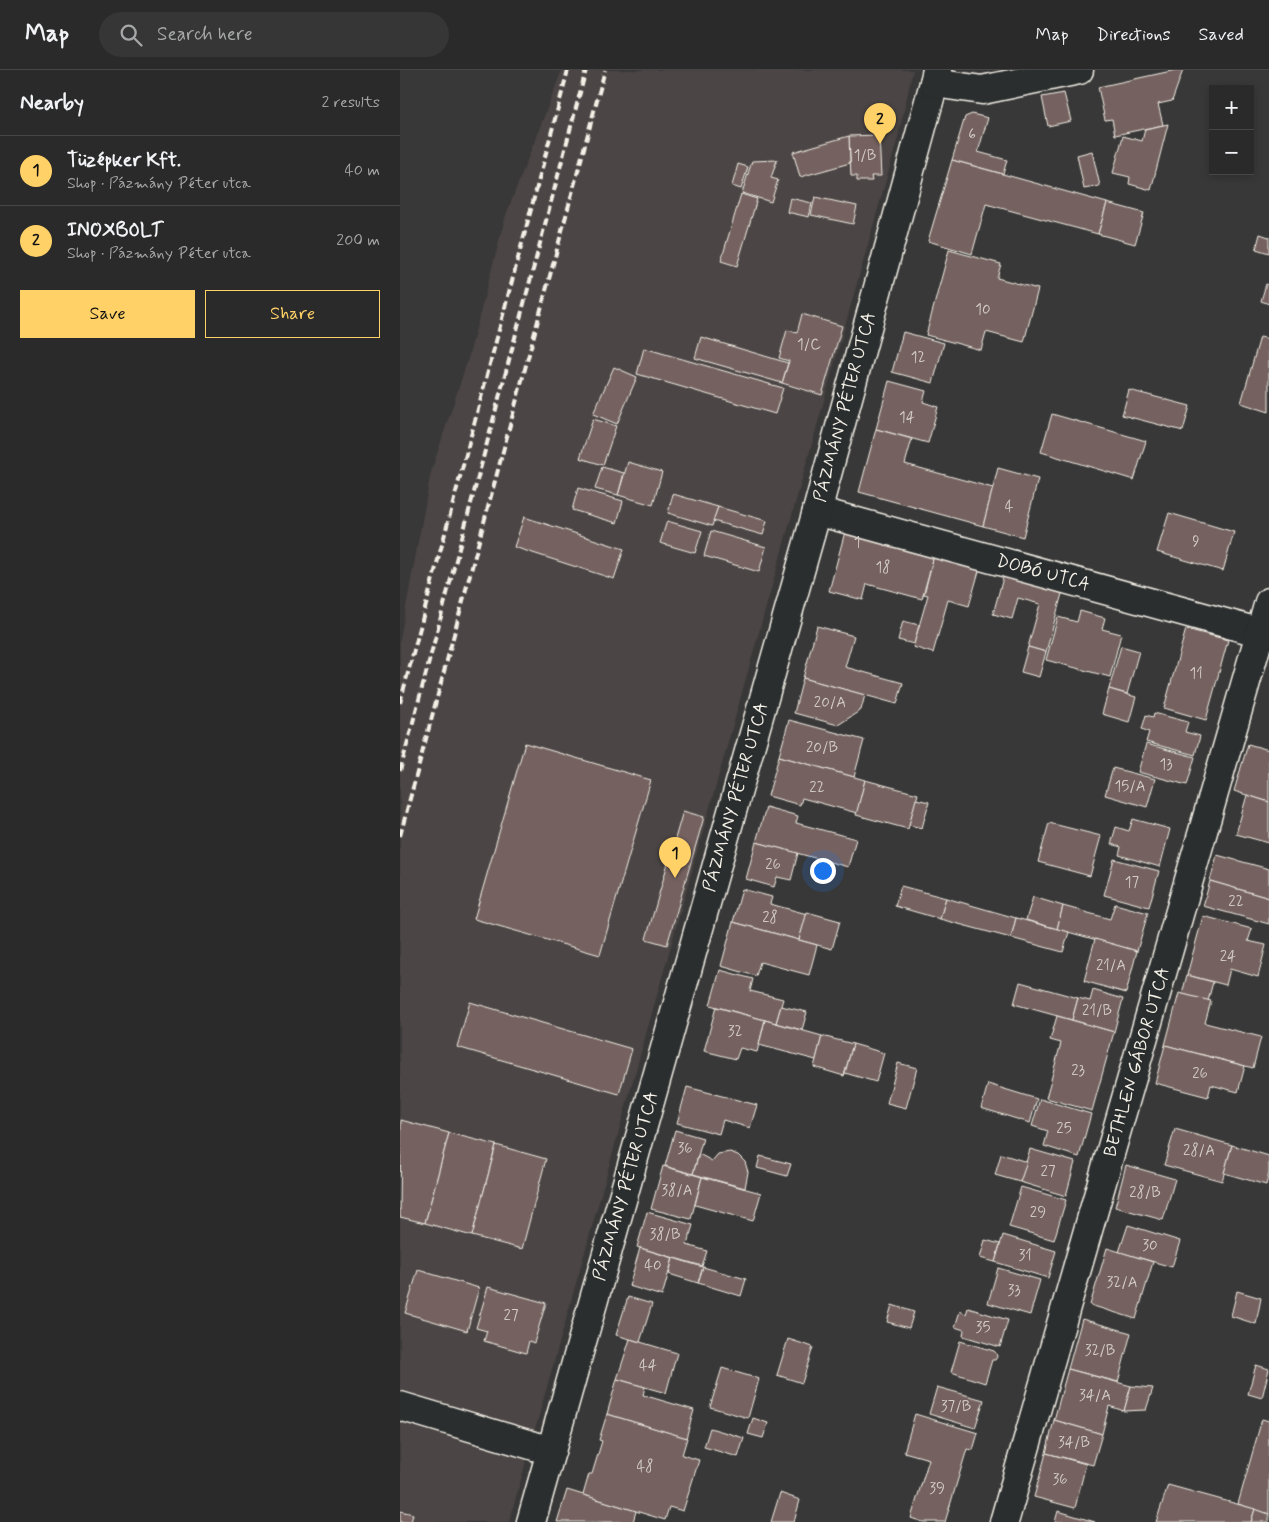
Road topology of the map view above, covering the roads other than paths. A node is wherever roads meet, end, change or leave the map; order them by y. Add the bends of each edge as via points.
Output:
1 (1079, 70) edge
2 (935, 76) edge
3 (817, 511) junction
4 (1269, 602) edge
5 (1265, 634) edge
6 (400, 1406) edge
7 (551, 1451) junction
8 (531, 1522) edge
9 (1004, 1522) edge

1 - 2 street via 982,90
2 - 3 street, PÁZMÁNY PÉTER UTCA
3 - 5 street, DOBÓ UTCA
3 - 7 street, PÁZMÁNY PÉTER UTCA
4 - 5 street, BETHLEN GÁBOR UTCA
5 - 9 street, BETHLEN GÁBOR UTCA
6 - 7 street
7 - 8 street, PÁZMÁNY PÉTER UTCA

